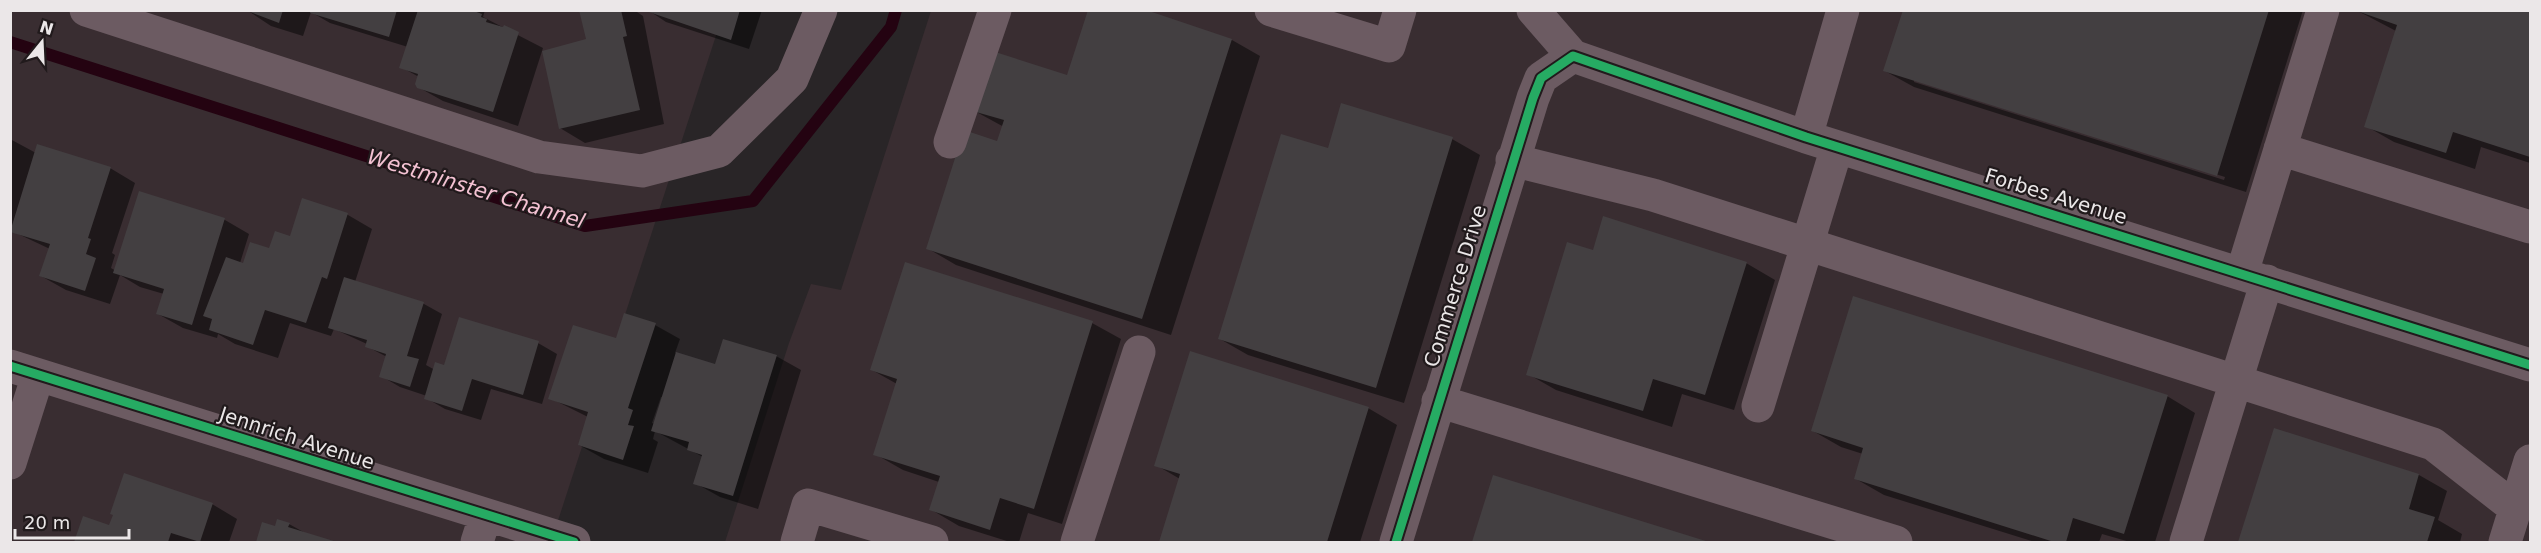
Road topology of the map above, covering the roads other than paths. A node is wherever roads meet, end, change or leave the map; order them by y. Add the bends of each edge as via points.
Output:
1 (86, 10) edge
2 (821, 10) edge
3 (995, 10) edge
4 (1271, 10) edge
5 (1400, 10) edge
6 (1533, 10) edge
7 (1843, 10) edge
8 (2323, 10) edge
9 (1573, 56) junction
10 (1806, 138) junction
11 (950, 141) dead end
12 (1837, 147) junction
13 (2280, 149) junction
14 (1512, 160) junction
15 (2530, 227) edge
16 (1807, 244) junction
17 (2255, 277) junction
18 (1139, 352) dead end
19 (2530, 365) edge
20 (25, 370) edge
21 (2236, 381) junction
22 (1438, 401) junction
23 (1758, 406) dead end
24 (2530, 461) edge
25 (10, 463) edge
26 (2516, 509) junction
27 (481, 530) edge
28 (574, 543) edge
29 (796, 543) edge
30 (932, 543) edge
31 (1077, 543) edge
32 (1396, 543) edge
33 (1896, 543) edge
34 (2186, 543) edge
35 (2505, 543) edge

1 - 2 street via 539,158 642,171 719,151 792,79
3 - 11 street
4 - 5 street via 1389,46
6 - 9 street
7 - 10 street
8 - 13 street
9 - 10 street, Forbes Avenue
9 - 14 street, Commerce Drive via 1541,78
10 - 12 street, Forbes Avenue
12 - 16 street
12 - 17 street, Forbes Avenue
13 - 15 street
13 - 17 street
14 - 16 street via 1653,195
14 - 22 street, Commerce Drive
16 - 21 street
16 - 23 street
17 - 19 street, Forbes Avenue
17 - 21 street
18 - 31 street
20 - 25 street
20 - 27 street, Jennrich Avenue
21 - 26 street via 2433,444
21 - 34 street
22 - 32 street, Commerce Drive
22 - 33 street
24 - 26 street
26 - 35 street
27 - 28 street, Jennrich Avenue
29 - 30 street via 808,505

